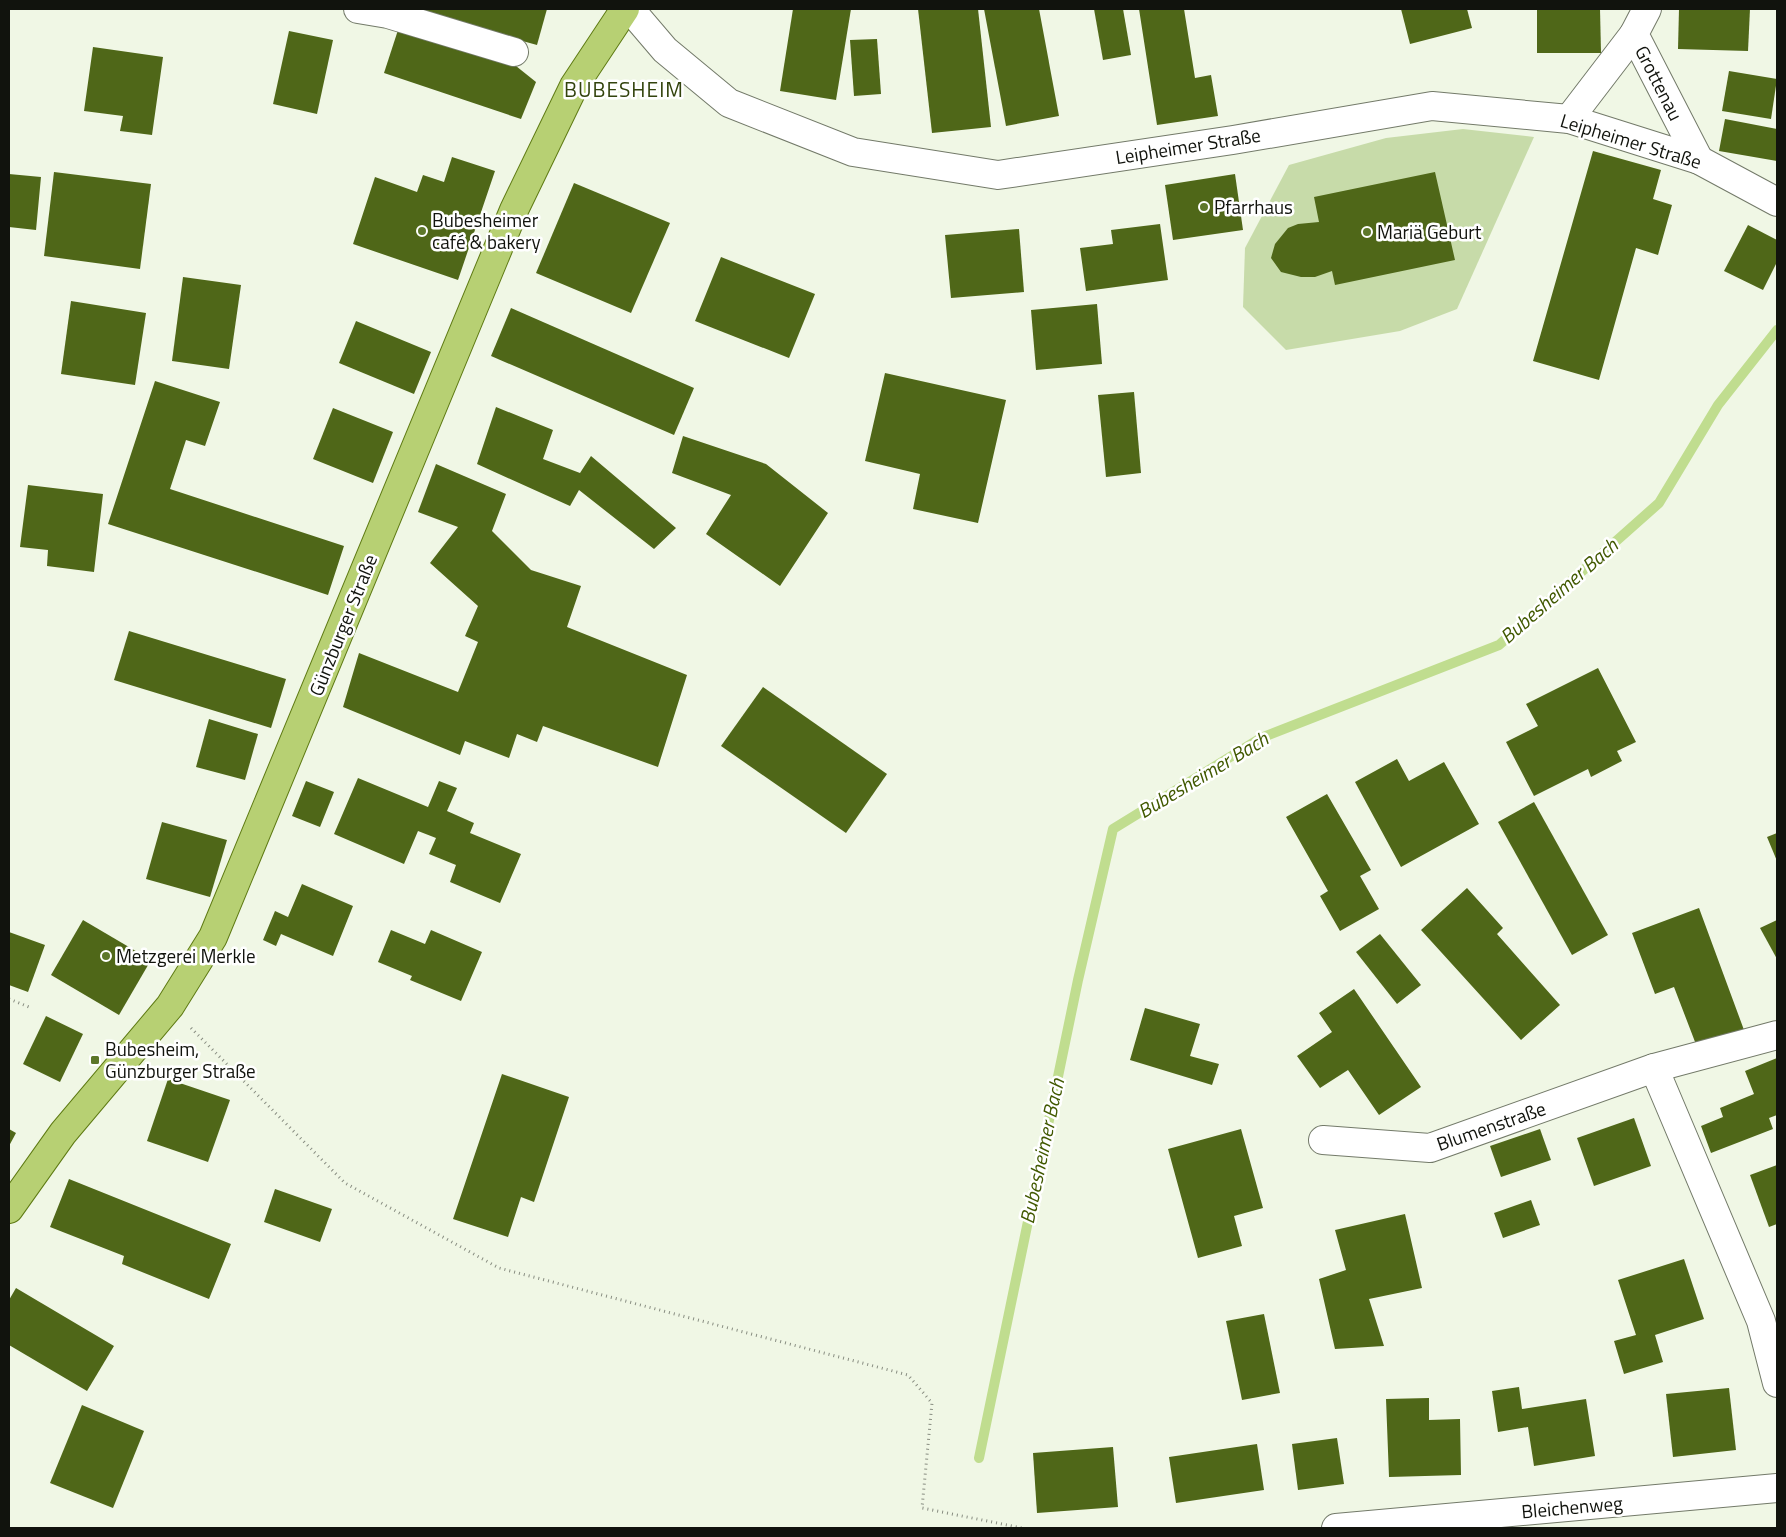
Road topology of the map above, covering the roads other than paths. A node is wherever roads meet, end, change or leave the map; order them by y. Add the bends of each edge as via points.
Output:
1 (358, 9) edge
2 (625, 9) edge
3 (630, 9) edge
4 (1647, 9) edge
5 (1634, 34) junction
6 (514, 52) dead end
7 (1569, 119) junction
8 (1699, 160) junction
9 (1777, 202) edge
10 (1777, 1035) edge
11 (1654, 1068) junction
12 (1323, 1140) dead end
13 (9, 1209) edge
14 (1777, 1383) edge
15 (1777, 1488) edge
16 (1336, 1528) edge

1 - 6 street via 388,14
2 - 13 main road, Günzburger Straße via 574,86 514,210 213,937 170,1006 63,1133
3 - 7 street, Leipheimer Straße via 665,50 729,103 852,152 998,175 1432,106
4 - 5 street, Grottenau
5 - 7 street, Grottenau
5 - 8 street, Grottenau
7 - 8 street, Leipheimer Straße
8 - 9 street, Leipheimer Straße
10 - 11 street, Blumenstraße
11 - 12 street, Blumenstraße via 1430,1148
11 - 14 street via 1761,1321
15 - 16 street, Bleichenweg

